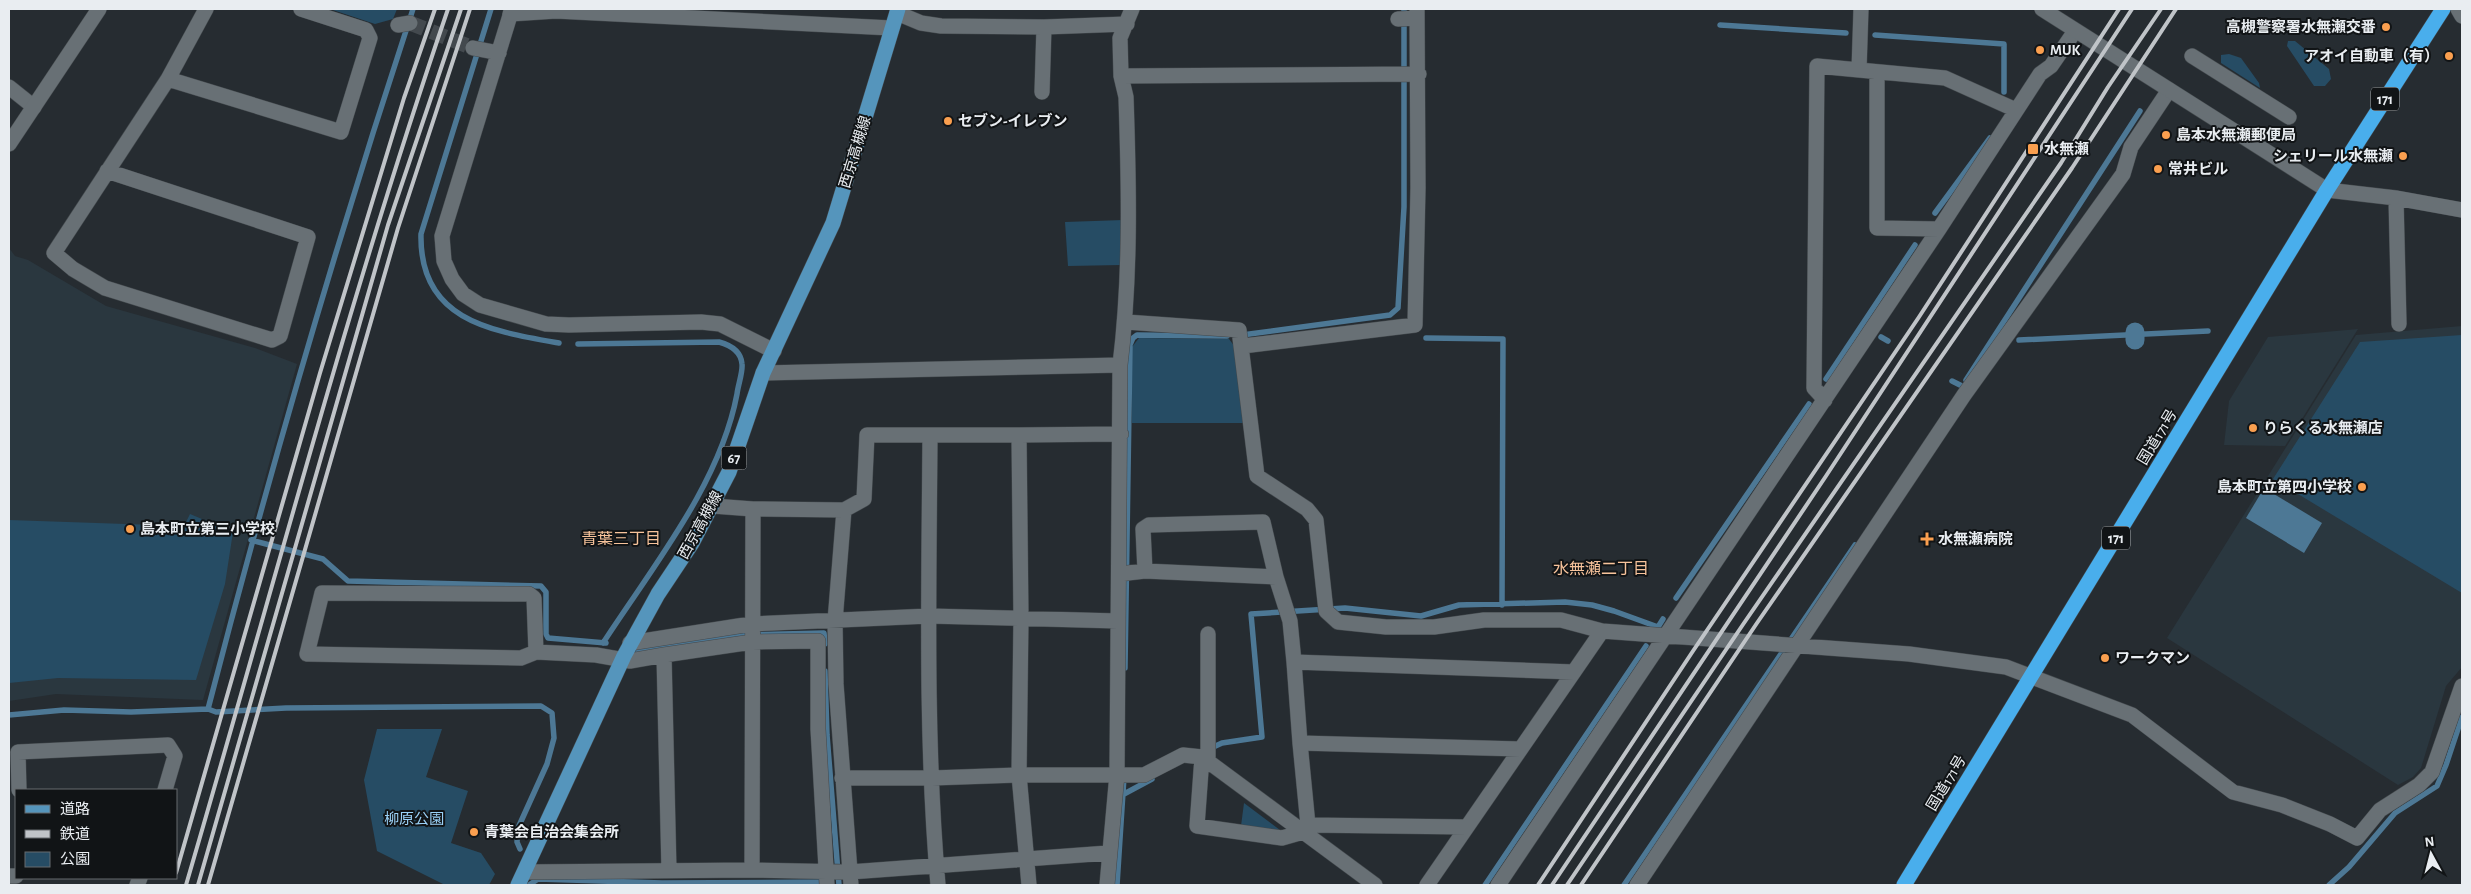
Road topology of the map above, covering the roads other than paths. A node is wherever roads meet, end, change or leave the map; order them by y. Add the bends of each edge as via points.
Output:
1 (99, 9) edge
2 (206, 9) edge
3 (301, 9) edge
4 (1132, 9) edge
5 (1861, 9) edge
6 (2042, 9) edge
7 (2443, 9) edge
8 (2458, 9) edge
9 (897, 11) edge
10 (511, 12) edge
11 (1416, 15) edge
12 (2462, 16) edge
13 (1398, 19) dead end
14 (1127, 24) junction
15 (1044, 27) junction
16 (891, 28) junction
17 (2075, 31) junction
18 (473, 48) tunnel mouth
19 (499, 53) junction
20 (2192, 56) dead end
21 (1859, 70) junction
22 (1877, 73) junction
23 (1418, 74) junction
24 (1120, 76) junction
25 (168, 79) junction
26 (9, 87) edge
27 (2169, 90) junction
28 (1042, 92) dead end
29 (34, 107) junction
30 (2016, 110) junction
31 (2290, 117) dead end
32 (9, 144) edge
33 (107, 171) junction
34 (2327, 190) junction
35 (2396, 198) junction
36 (2462, 210) edge
37 (1939, 229) junction
38 (1126, 322) junction
39 (2400, 324) dead end
40 (1241, 340) junction
41 (774, 351) junction
42 (1120, 365) junction
43 (764, 373) junction
44 (1825, 400) junction
45 (1121, 434) junction
46 (930, 435) junction
47 (1019, 435) junction
48 (713, 506) junction
49 (753, 509) junction
50 (844, 510) junction
51 (1145, 571) junction
52 (1119, 574) junction
53 (1276, 577) junction
54 (929, 616) junction
55 (1021, 618) junction
56 (835, 621) junction
57 (1118, 621) junction
58 (1602, 630) junction
59 (752, 633) junction
60 (1208, 634) dead end
61 (1665, 636) junction
62 (630, 643) junction
63 (1794, 646) junction
64 (536, 652) junction
65 (664, 655) junction
66 (622, 660) junction
67 (1294, 662) junction
68 (1574, 672) junction
69 (2032, 676) junction
70 (2462, 686) edge
71 (1300, 743) junction
72 (1520, 749) junction
73 (1201, 757) junction
74 (1019, 774) junction
75 (1118, 774) junction
76 (842, 778) junction
77 (932, 778) junction
78 (19, 789) edge
79 (165, 789) edge
80 (1467, 827) junction
81 (1306, 829) junction
82 (1108, 853) junction
83 (1026, 858) junction
84 (937, 867) junction
85 (752, 870) junction
86 (669, 871) junction
87 (837, 877) edge
88 (521, 879) edge
89 (938, 885) edge
90 (1029, 885) edge
91 (1107, 885) edge
92 (1375, 885) edge
93 (1427, 885) edge
94 (1498, 885) edge
95 (1637, 885) edge
96 (1904, 885) edge

1 - 29 street
2 - 25 street
3 - 25 street via 366,30 370,38 341,132
4 - 14 street
5 - 21 street
6 - 17 street
7 - 34 highway, 国道171号 / 171
8 - 12 street
9 - 15 street via 921,23 941,26
9 - 16 main road, 西京高槻線 / 67
10 - 16 street via 556,11
10 - 19 street
11 - 13 street
11 - 23 street
14 - 15 street
14 - 24 street via 1120,38
15 - 28 street
16 - 41 main road, 西京高槻線 / 67 via 833,223
17 - 27 street
17 - 30 street
18 - 19 street
19 - 41 street via 442,236 444,262 463,294 480,305 546,324 720,324
20 - 31 street
21 - 22 street
21 - 44 street via 1817,66 1814,388
22 - 30 street via 1945,78
22 - 37 street via 1878,228
23 - 24 street
23 - 40 street via 1415,325
24 - 38 street via 1126,97 1130,224
25 - 33 street
26 - 29 street
27 - 34 street
27 - 63 street via 2131,148 2123,174 1964,395
29 - 32 street
30 - 37 street
33 - 33 street via 54,253 72,269 104,288 272,340 280,336 308,237
34 - 35 street
34 - 69 highway, 国道171号 / 171
35 - 36 street
35 - 39 street
37 - 44 street
38 - 40 street
38 - 42 street
40 - 58 street via 1257,476 1307,509 1316,520 1325,606 1338,622 1434,627 1484,620 1561,620
41 - 43 main road, 西京高槻線 / 67
42 - 43 street
42 - 45 street
43 - 48 main road, 西京高槻線 / 67 via 743,436
44 - 61 street
45 - 47 street
45 - 52 street
46 - 47 street
46 - 50 street via 867,435 864,499
46 - 54 street
47 - 55 street
48 - 49 street
48 - 62 main road, 西京高槻線 / 67
49 - 50 street
49 - 59 street
50 - 56 street
51 - 52 street
51 - 53 street
51 - 53 street via 1143,529 1149,525 1264,522
52 - 57 street
53 - 67 street via 1287,612
54 - 55 street
54 - 56 street
54 - 77 street
55 - 57 street
55 - 74 street
56 - 59 street
56 - 76 street
57 - 75 street
58 - 61 street
58 - 68 street
59 - 62 street
59 - 65 street
59 - 85 street
59 - 87 street via 818,641 818,729
60 - 73 street via 1208,742
61 - 63 street
61 - 94 street
62 - 66 main road, 西京高槻線 / 67
63 - 69 street via 1909,654 2006,667
63 - 95 street
64 - 64 street via 521,658 307,654 322,593 529,594 534,598
64 - 66 street via 596,655
65 - 66 street
65 - 86 street
66 - 88 main road, 西京高槻線 / 67
67 - 68 street
67 - 71 street
68 - 72 street
69 - 70 street via 2132,715 2234,792 2282,805 2357,838 2380,810 2419,785 2432,772
69 - 96 highway, 国道171号 / 171
71 - 72 street
71 - 81 street
72 - 80 street
73 - 75 street via 1183,755 1144,775
73 - 81 street
73 - 81 street via 1197,826 1282,838
74 - 75 street
74 - 77 street
74 - 83 street
75 - 82 street
76 - 77 street
76 - 87 street
77 - 84 street
78 - 79 street via 18,752 168,745 175,756
80 - 81 street
80 - 93 street
81 - 92 street
82 - 83 street
82 - 91 street
83 - 84 street
83 - 90 street
84 - 87 street
84 - 89 street
85 - 86 street
85 - 87 street
86 - 88 street

